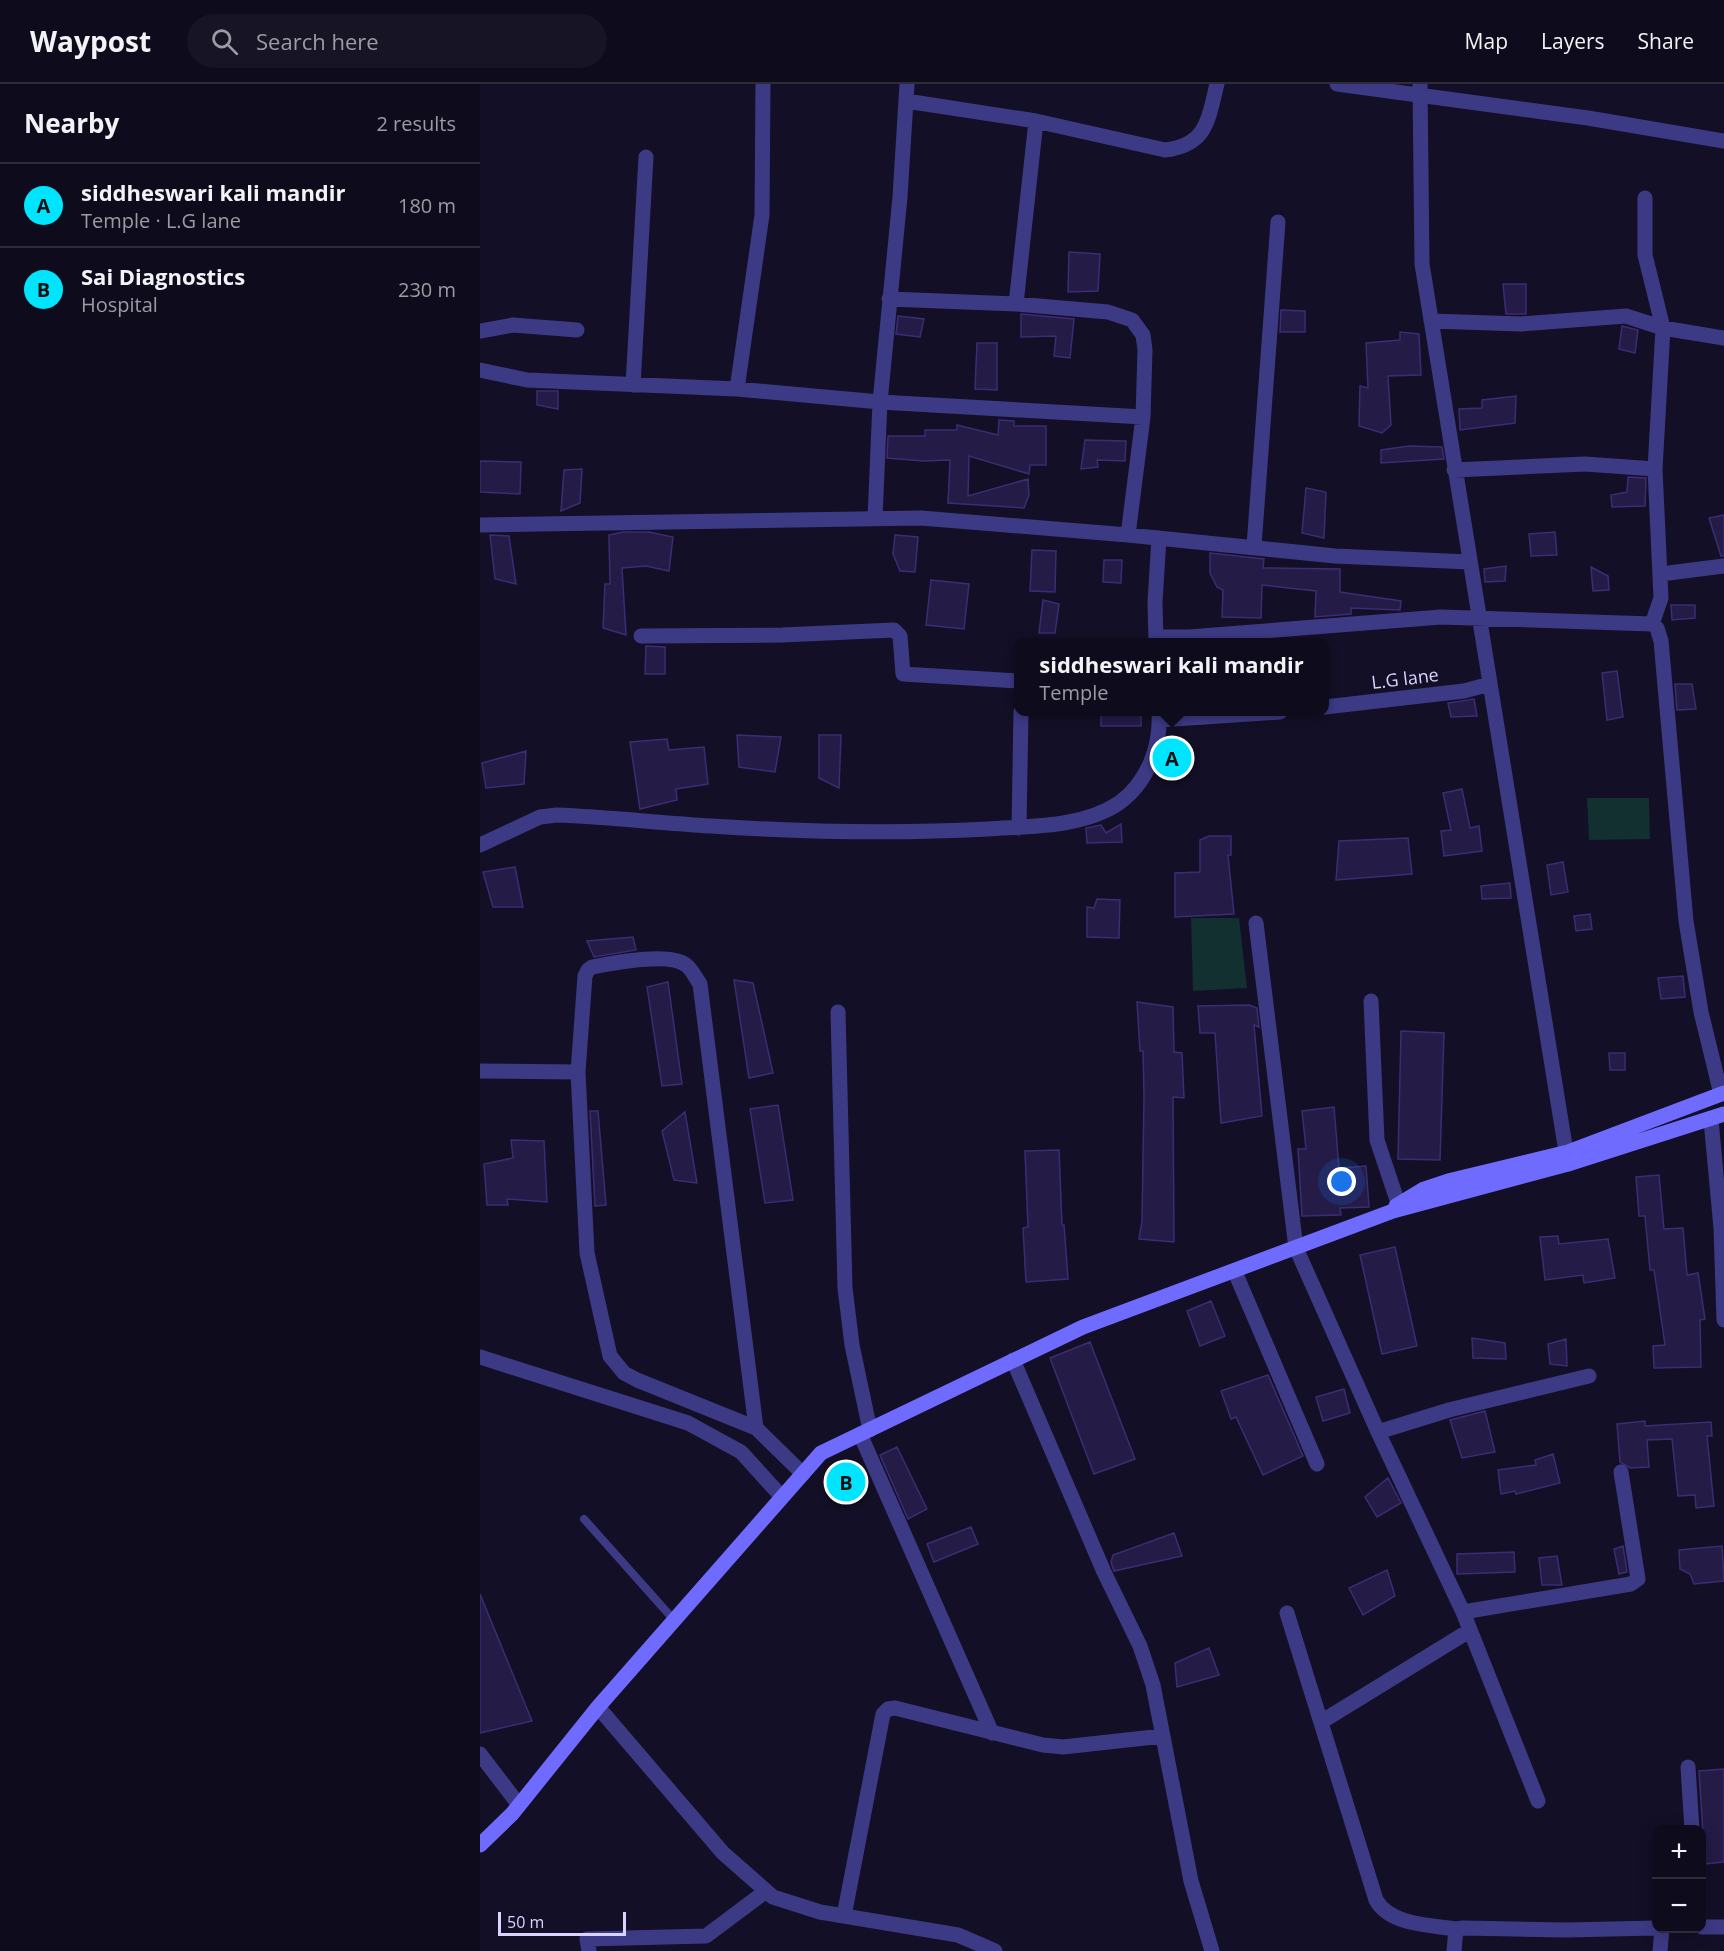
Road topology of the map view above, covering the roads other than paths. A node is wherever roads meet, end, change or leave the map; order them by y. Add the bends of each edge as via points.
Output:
1 (763, 84) edge
2 (906, 84) edge
3 (1217, 84) edge
4 (1337, 84) edge
5 (1420, 90) edge
6 (906, 101) junction
7 (1036, 121) junction
8 (1724, 141) edge
9 (646, 157) dead end
10 (1645, 198) dead end
11 (1278, 222) dead end
12 (889, 299) junction
13 (1016, 304) junction
14 (1431, 321) junction
15 (1663, 328) junction
16 (577, 330) dead end
17 (480, 331) edge
18 (1724, 338) edge
19 (480, 370) edge
20 (633, 385) junction
21 (737, 389) junction
22 (880, 402) junction
23 (1143, 417) junction
24 (1655, 469) junction
25 (1454, 470) junction
26 (875, 518) junction
27 (480, 525) edge
28 (1128, 535) junction
29 (1159, 538) junction
30 (1254, 546) junction
31 (1469, 562) junction
32 (1724, 566) edge
33 (1661, 574) junction
34 (1480, 618) junction
35 (1652, 624) junction
36 (641, 636) dead end
37 (1156, 638) edge
38 (1180, 638) edge
39 (1014, 681) edge
40 (1490, 684) junction
41 (1329, 707) edge
42 (1021, 716) edge
43 (1159, 716) edge
44 (1019, 828) junction
45 (480, 845) edge
46 (1256, 923) dead end
47 (1371, 1001) dead end
48 (838, 1012) dead end
49 (480, 1071) edge
50 (578, 1072) junction
51 (1723, 1094) edge
52 (1718, 1117) edge
53 (1719, 1138) edge
54 (1568, 1158) junction
55 (1396, 1207) junction
56 (1296, 1248) junction
57 (1235, 1272) junction
58 (1724, 1320) edge
59 (480, 1357) edge
60 (1013, 1360) junction
61 (1589, 1376) dead end
62 (756, 1428) junction
63 (865, 1432) junction
64 (1378, 1432) junction
65 (1317, 1464) dead end
66 (1622, 1472) dead end
67 (802, 1474) junction
68 (782, 1497) junction
69 (584, 1518) dead end
70 (1463, 1612) junction
71 (1287, 1613) dead end
72 (674, 1620) junction
73 (1469, 1631) junction
74 (598, 1707) junction
75 (1321, 1722) junction
76 (992, 1733) junction
77 (1163, 1736) junction
78 (480, 1754) edge
79 (1688, 1767) dead end
80 (1538, 1801) dead end
81 (519, 1805) junction
82 (1692, 1825) edge
83 (480, 1845) edge
84 (766, 1892) junction
85 (844, 1916) junction
86 (1706, 1927) edge
87 (1724, 1927) edge
88 (1652, 1928) edge
89 (1456, 1929) junction
90 (1662, 1933) edge
91 (589, 1951) edge
92 (995, 1951) edge
93 (1212, 1951) edge
94 (1454, 1951) edge
95 (1660, 1951) edge

1 - 21 street via 762,214
2 - 6 street
3 - 7 street via 1209,119 1201,133 1184,148 1165,150
4 - 5 street
5 - 8 street
5 - 14 street via 1422,264
6 - 7 street
6 - 12 street
7 - 13 street
9 - 20 street
10 - 15 street via 1645,255
11 - 30 street
12 - 13 street
12 - 22 street
13 - 23 street via 1108,312 1132,320 1143,335 1146,350
14 - 15 street via 1528,324 1626,316
14 - 25 street
15 - 18 street
15 - 24 street
16 - 17 street via 513,325
19 - 20 street via 527,381
20 - 21 street
21 - 22 street
22 - 23 street
22 - 26 street
23 - 28 street
24 - 25 street via 1585,464
24 - 33 street
25 - 31 street
26 - 27 street
26 - 28 street
28 - 29 street
29 - 30 street
29 - 37 street
30 - 31 street via 1335,556
31 - 34 street
32 - 33 street
33 - 35 street via 1661,598
34 - 35 street
34 - 38 street via 1419,618
34 - 40 street
35 - 51 street via 1661,641 1686,921 1701,1012
36 - 39 street via 894,630 900,636 903,674
40 - 41 street, L.G lane
40 - 54 street
42 - 44 street
43 - 44 street via 1152,760 1142,782 1118,803 1091,815
44 - 45 street via 852,832 557,815 540,817
46 - 56 street
47 - 55 street via 1377,1140
48 - 63 street via 845,1288
49 - 50 street
50 - 62 street via 587,1253 610,1356 624,1373 637,1380
50 - 62 street via 588,970 659,958 687,965 700,984
51 - 54 main road
52 - 53 street
52 - 54 main road
53 - 58 street
54 - 55 main road
55 - 56 main road
56 - 57 main road
56 - 64 street
57 - 60 main road via 1083,1327
57 - 65 street
59 - 68 street via 688,1423 741,1452
60 - 63 main road
60 - 77 street via 1140,1646
61 - 64 street via 1449,1410
62 - 67 street
63 - 67 main road via 821,1453
63 - 76 street
64 - 70 street
66 - 70 street via 1638,1579 1631,1584
67 - 68 main road
68 - 72 main road
69 - 72 lane
70 - 73 street
71 - 75 street
72 - 74 main road
73 - 75 street
73 - 80 street
74 - 81 main road
74 - 84 street via 723,1852
75 - 89 street via 1382,1912
76 - 77 street via 1063,1747
76 - 85 street via 895,1708 883,1714
77 - 93 street via 1191,1881
78 - 81 street
79 - 82 street
81 - 83 main road
84 - 85 street via 820,1912
84 - 91 street via 706,1936 587,1939
85 - 92 street via 958,1935
86 - 87 street
88 - 89 street
89 - 94 street
90 - 95 street

